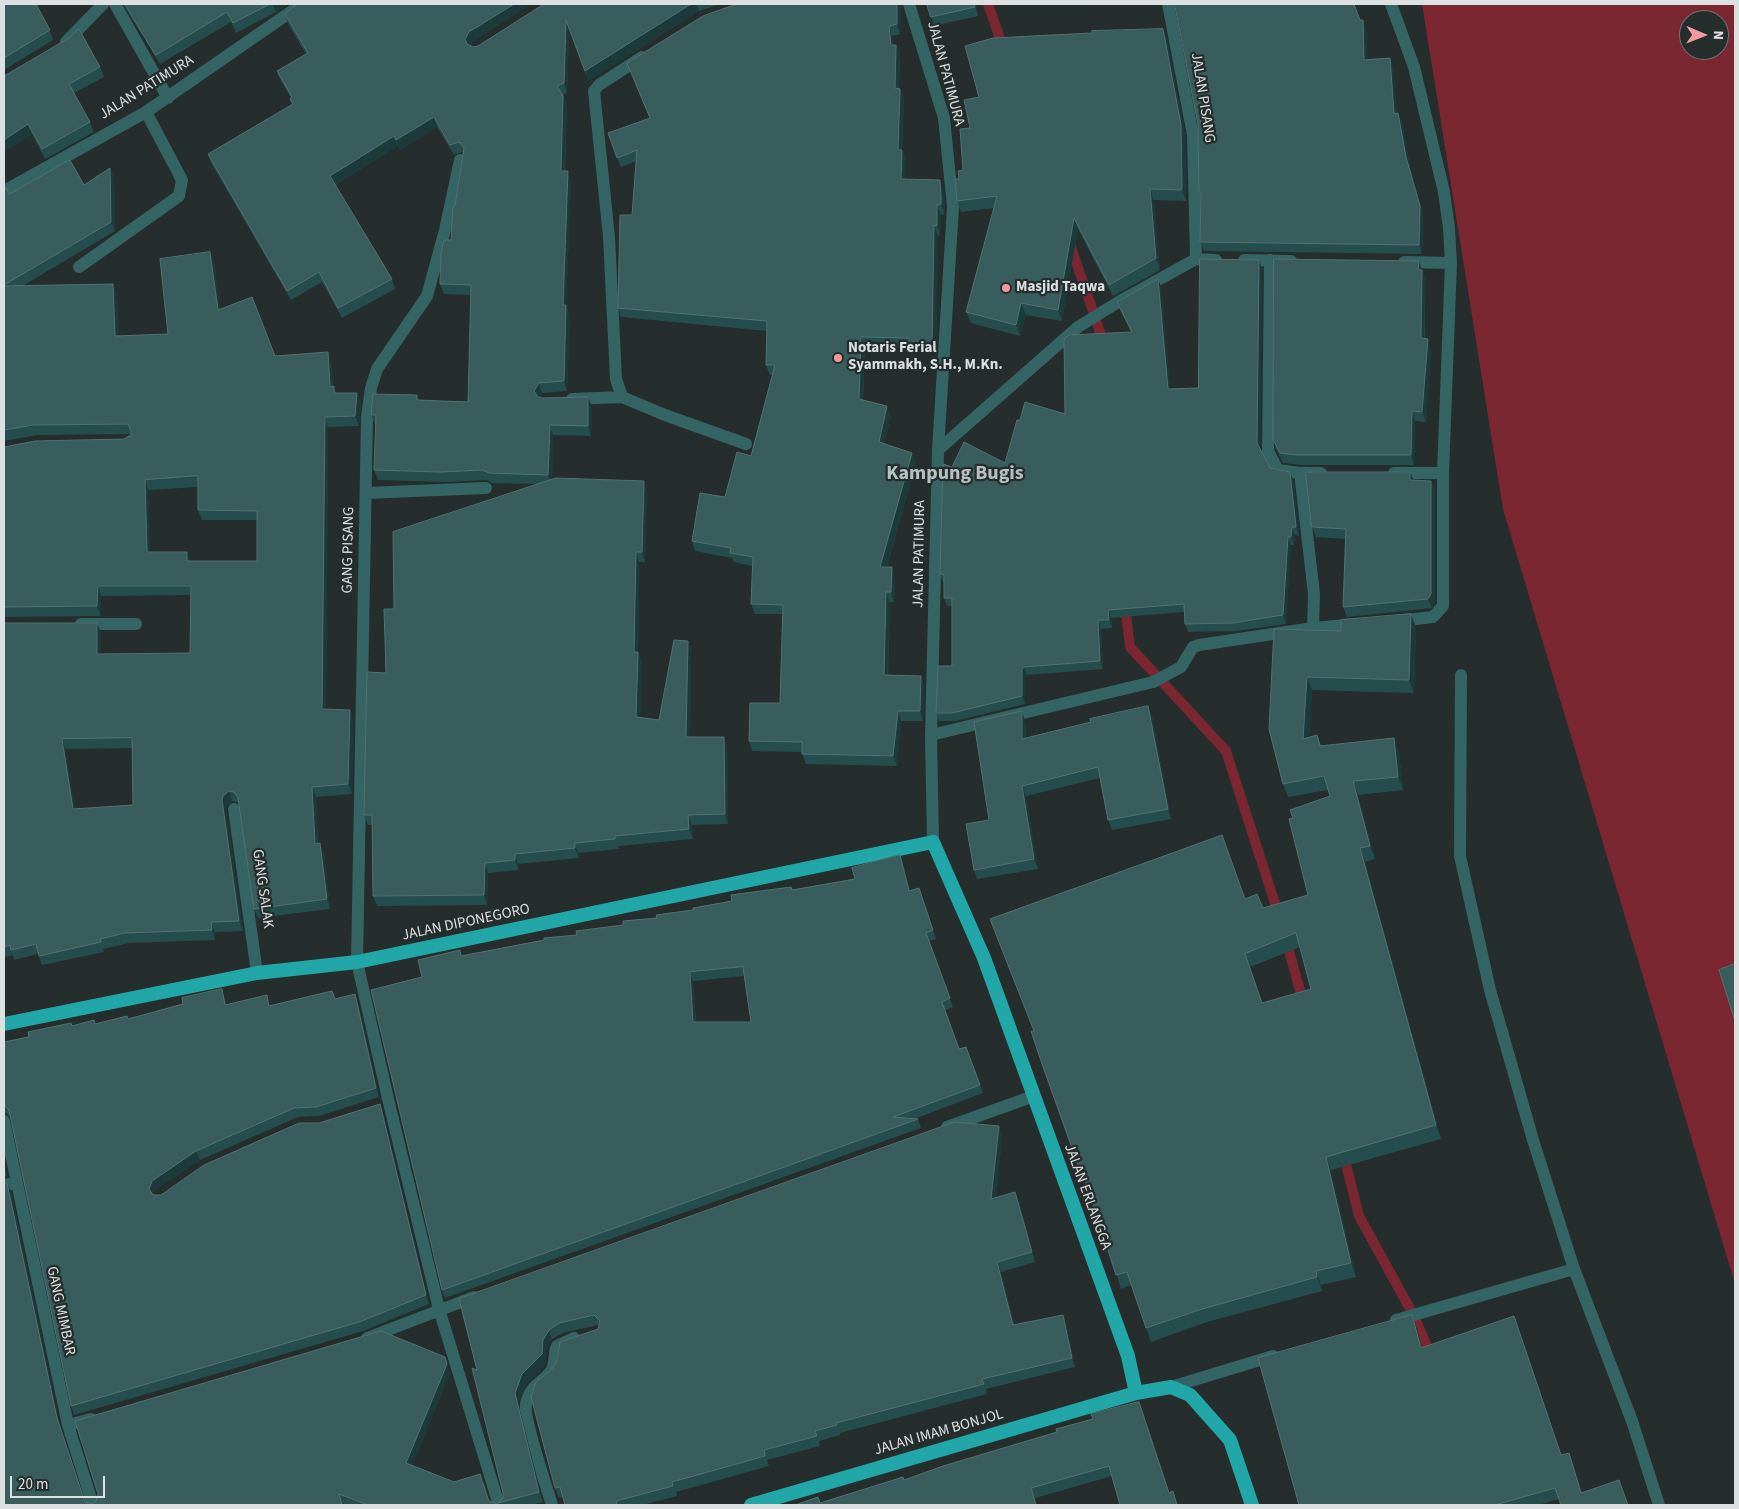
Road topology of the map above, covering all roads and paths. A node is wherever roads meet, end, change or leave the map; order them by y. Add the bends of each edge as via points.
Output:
1 (103, 4) edge
2 (115, 4) edge
3 (302, 4) edge
4 (909, 4) edge
5 (1168, 4) edge
6 (1391, 4) edge
7 (52, 50) edge
8 (649, 52) edge
9 (168, 98) junction
10 (146, 112) junction
11 (460, 160) edge
12 (4, 191) edge
13 (1196, 259) junction
14 (1270, 260) junction
15 (1308, 261) edge
16 (1394, 262) edge
17 (1451, 263) junction
18 (79, 267) dead end
19 (622, 398) junction
20 (556, 400) edge
21 (746, 444) dead end
22 (938, 450) junction
23 (1443, 472) junction
24 (1300, 473) junction
25 (1338, 473) edge
26 (1386, 473) edge
27 (486, 488) edge
28 (366, 493) junction
29 (66, 624) edge
30 (136, 624) dead end
31 (1313, 628) junction
32 (1461, 675) dead end
33 (931, 735) junction
34 (234, 809) edge
35 (933, 842) junction
36 (357, 962) junction
37 (257, 973) junction
38 (4, 1024) edge
39 (1034, 1096) junction
40 (4, 1121) edge
41 (934, 1132) edge
42 (10, 1184) edge
43 (1574, 1269) junction
44 (484, 1293) edge
45 (439, 1309) junction
46 (1381, 1324) edge
47 (588, 1335) edge
48 (351, 1342) edge
49 (1286, 1353) edge
50 (1171, 1387) junction
51 (1136, 1393) junction
52 (106, 1414) edge
53 (68, 1425) junction
54 (93, 1505) edge
55 (499, 1505) edge
56 (552, 1505) edge
57 (751, 1505) edge
58 (1252, 1505) edge
59 (1659, 1505) edge

1 - 7 street via 68,41
2 - 9 street
3 - 9 street, JALAN PATIMURA
4 - 22 street, JALAN PATIMURA via 944,118 953,207
5 - 13 street, JALAN PISANG via 1193,136
6 - 17 street via 1414,67 1444,192
8 - 19 street via 599,85 593,100 609,237 616,379
9 - 10 street, JALAN PATIMURA
10 - 12 street, JALAN PATIMURA
10 - 18 street via 182,180 179,196
11 - 28 street, GANG PISANG via 427,296 391,346 373,378 368,417
13 - 14 street
13 - 22 street via 1078,327
14 - 15 street
14 - 24 street via 1268,451 1278,470
16 - 17 street
17 - 23 street
19 - 20 street
19 - 21 street
22 - 33 street, JALAN PATIMURA
23 - 26 street
23 - 31 street via 1441,611 1434,617
24 - 25 street
24 - 31 street via 1314,594
27 - 28 street
28 - 36 street, GANG PISANG
29 - 30 street
31 - 33 street via 1199,645 1193,647 1181,667 1153,682
32 - 43 street via 1460,856 1490,990
33 - 35 street, JALAN PATIMURA
34 - 37 street, GANG SALAK
35 - 36 highway, JALAN DIPONEGORO
35 - 39 highway, JALAN ERLANGGA via 984,958
36 - 37 highway, JALAN DIPONEGORO
36 - 45 street, GANG PISANG via 384,1105
37 - 38 highway, JALAN DIPONEGORO
39 - 41 street
39 - 51 highway, JALAN ERLANGGA via 1128,1356
40 - 42 street, GANG MIMBAR
42 - 53 street, GANG MIMBAR
43 - 46 street
43 - 59 street via 1632,1421
44 - 45 street
45 - 48 street
45 - 55 street, GANG PISANG
47 - 56 street via 557,1346 554,1366 533,1387 526,1406
49 - 50 street
50 - 51 highway
50 - 58 highway via 1190,1395 1230,1440
51 - 57 highway, JALAN IMAM BONJOL
52 - 53 street
53 - 54 street, GANG MIMBAR

